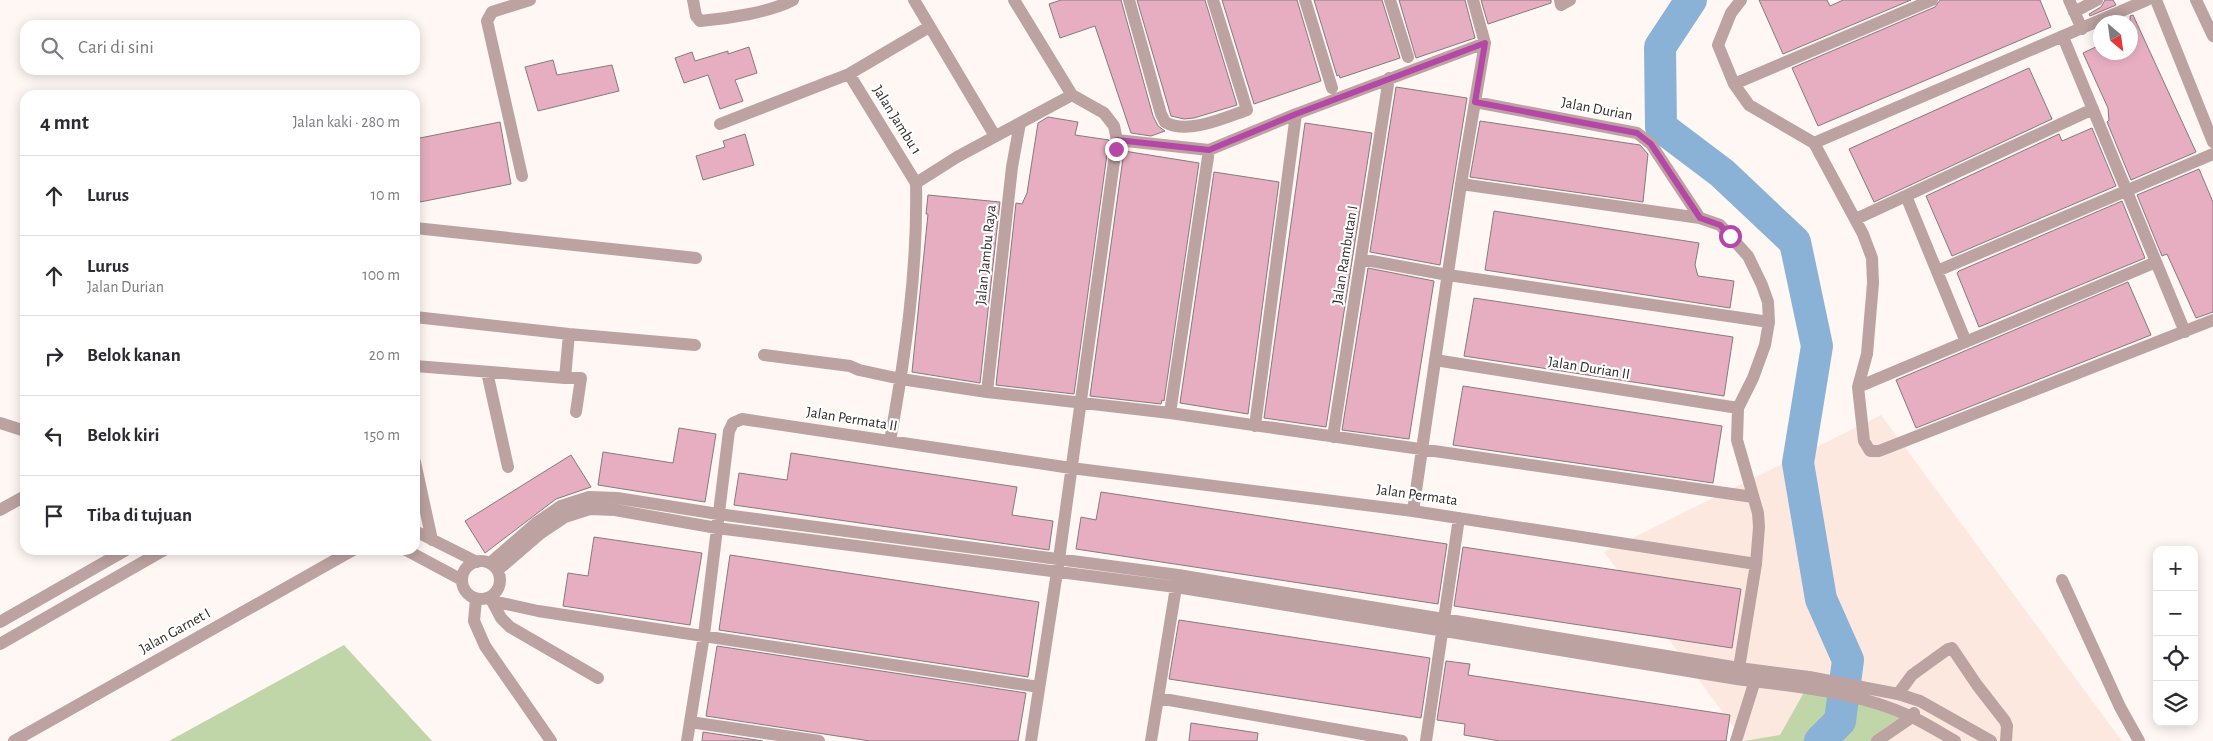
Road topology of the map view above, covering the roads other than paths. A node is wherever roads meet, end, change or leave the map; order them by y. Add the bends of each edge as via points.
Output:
1 (530, 0) edge
2 (693, 0) edge
3 (793, 0) edge
4 (914, 0) edge
5 (1014, 0) edge
6 (1129, 0) edge
7 (1213, 0) edge
8 (1305, 0) edge
9 (1390, 0) edge
10 (1473, 0) edge
11 (1741, 0) edge
12 (1932, 0) edge
13 (2098, 0) edge
14 (2147, 0) edge
15 (2156, 0) edge
16 (2196, 0) edge
17 (2072, 6) edge
18 (929, 27) junction
19 (2082, 29) junction
20 (2213, 36) edge
21 (2063, 37) junction
22 (1485, 43) junction
23 (1408, 57) dead end
24 (849, 74) junction
25 (1390, 78) junction
26 (1734, 84) junction
27 (1332, 88) dead end
28 (1072, 95) junction
29 (1475, 102) junction
30 (2093, 109) junction
31 (1296, 114) junction
32 (1020, 123) junction
33 (720, 124) dead end
34 (995, 136) junction
35 (1117, 140) junction
36 (2213, 142) edge
37 (1814, 143) junction
38 (1209, 150) junction
39 (2213, 154) edge
40 (522, 176) dead end
41 (916, 183) junction
42 (1461, 184) junction
43 (2126, 191) junction
44 (1906, 196) junction
45 (1700, 218) junction
46 (1856, 218) junction
47 (420, 229) edge
48 (696, 258) dead end
49 (1361, 259) junction
50 (2156, 262) junction
51 (1937, 271) junction
52 (1448, 275) junction
53 (420, 318) edge
54 (2213, 320) edge
55 (1770, 322) junction
56 (2185, 332) junction
57 (569, 334) junction
58 (1966, 342) junction
59 (695, 345) dead end
60 (764, 355) dead end
61 (1436, 360) junction
62 (420, 366) edge
63 (488, 372) junction
64 (565, 378) junction
65 (901, 379) junction
66 (1858, 387) junction
67 (987, 392) junction
68 (1080, 404) junction
69 (1738, 408) junction
70 (576, 412) dead end
71 (1170, 413) junction
72 (0, 423) edge
73 (1255, 426) junction
74 (20, 429) edge
75 (1333, 437) junction
76 (890, 441) junction
77 (1422, 450) junction
78 (508, 467) dead end
79 (1071, 468) junction
80 (420, 485) edge
81 (1753, 497) junction
82 (20, 499) edge
83 (0, 510) edge
84 (1413, 511) junction
85 (718, 514) junction
86 (1459, 518) junction
87 (716, 528) junction
88 (420, 534) edge
89 (432, 540) junction
90 (889, 543) junction
91 (117, 555) edge
92 (155, 555) edge
93 (344, 555) edge
94 (415, 555) edge
95 (112, 558) junction
96 (1756, 564) junction
97 (488, 565) junction
98 (1058, 565) junction
99 (122, 574) junction
100 (462, 580) junction
101 (2062, 580) dead end
102 (1177, 581) junction
103 (485, 600) junction
104 (0, 622) edge
105 (1442, 625) junction
106 (704, 635) junction
107 (0, 644) edge
108 (1738, 674) junction
109 (1757, 676) junction
110 (598, 678) dead end
111 (1039, 686) junction
112 (1898, 694) junction
113 (1875, 696) junction
114 (1158, 698) junction
115 (1920, 701) junction
116 (1912, 717) junction
117 (690, 722) junction
118 (14, 741) edge
119 (551, 741) edge
120 (687, 741) edge
121 (820, 741) edge
122 (1031, 741) edge
123 (1151, 741) edge
124 (1402, 741) edge
125 (1426, 741) edge
126 (1736, 741) edge
127 (1877, 741) edge
128 (1955, 741) edge
129 (1992, 741) edge
130 (2006, 741) edge
131 (2139, 741) edge

1 - 40 street via 492,12 486,21
2 - 3 street via 700,21 782,6
4 - 18 street
5 - 28 street
6 - 7 street via 1161,114 1165,122 1182,128 1247,110
8 - 27 street
9 - 23 street
10 - 22 street
11 - 26 street via 1731,13 1718,45
12 - 26 street
13 - 17 street
14 - 19 street
15 - 36 street
16 - 20 street
17 - 19 street
18 - 24 street
18 - 34 street
19 - 21 street
21 - 30 street
21 - 37 street
22 - 25 street
22 - 29 street
24 - 33 street
24 - 41 street, Jalan Jambu 1
25 - 31 street
25 - 49 street, Jalan Rambutan I
26 - 37 street via 1749,105
28 - 32 street
28 - 35 street via 1104,113 1114,126
29 - 42 street
29 - 45 street, Jalan Durian via 1637,133 1651,144
30 - 43 street
30 - 44 street
31 - 38 street
31 - 73 street
32 - 34 street
32 - 67 street, Jalan Jambu Raya via 1012,167
34 - 41 street
35 - 38 street
35 - 68 street
37 - 46 street
38 - 71 street
39 - 43 street
41 - 65 street via 917,222
42 - 45 street
42 - 52 street
43 - 50 street
43 - 51 street
44 - 46 street
44 - 51 street
45 - 55 street via 1720,225 1748,256 1768,302
46 - 66 street via 1872,258 1867,354
47 - 48 street
49 - 52 street
49 - 75 street, Jalan Rambutan I
50 - 56 street
50 - 58 street
51 - 58 street
52 - 55 street
52 - 61 street
53 - 57 street
54 - 56 street
55 - 69 street via 1762,353
56 - 66 street via 1879,451 1870,451 1864,441
57 - 59 street
57 - 64 street
58 - 66 street
60 - 65 street via 850,366
61 - 69 street, Jalan Durian II
61 - 77 street
62 - 63 street
63 - 64 street
63 - 78 street
64 - 70 street via 581,378
65 - 67 street
65 - 76 street
67 - 68 street
68 - 71 street
68 - 79 street
69 - 81 street via 1737,440
71 - 73 street
72 - 74 street
73 - 75 street
75 - 77 street
76 - 79 street, Jalan Permata II
76 - 85 street, Jalan Permata II via 742,419 733,423 728,431
77 - 81 street
77 - 84 street
79 - 84 street, Jalan Permata
79 - 98 street
80 - 89 street
81 - 96 street via 1759,528
82 - 83 street
84 - 86 street, Jalan Permata
85 - 87 street, Jalan Permata II
85 - 90 street
85 - 97 street via 617,498 589,497 562,506 536,523
86 - 96 street, Jalan Permata
86 - 105 street
87 - 90 street
87 - 97 street via 615,510 590,509 565,517
87 - 106 street, Jalan Permata II
88 - 89 street
89 - 97 street
90 - 98 street
91 - 95 street
92 - 99 street
93 - 118 street, Jalan Garnet I
94 - 100 street
95 - 99 street
95 - 104 street
96 - 108 street
97 - 100 street via 466,568
97 - 103 street via 500,583 498,590
98 - 102 street
98 - 111 street
99 - 107 street
100 - 103 street via 466,592
101 - 131 street
102 - 105 street
102 - 114 street
103 - 106 street
103 - 110 street via 510,627
103 - 119 street via 474,621 485,646
105 - 108 street
105 - 125 street
106 - 111 street
106 - 117 street, Jalan Permata II
108 - 109 street
109 - 113 street via 1808,682
109 - 126 street
111 - 122 street
112 - 113 street
112 - 115 street
112 - 130 street via 1912,675 1952,648 2005,721
113 - 116 street
114 - 123 street
114 - 124 street
115 - 116 street
115 - 129 street
116 - 127 street
116 - 128 street
117 - 120 street, Jalan Permata II
117 - 121 street

